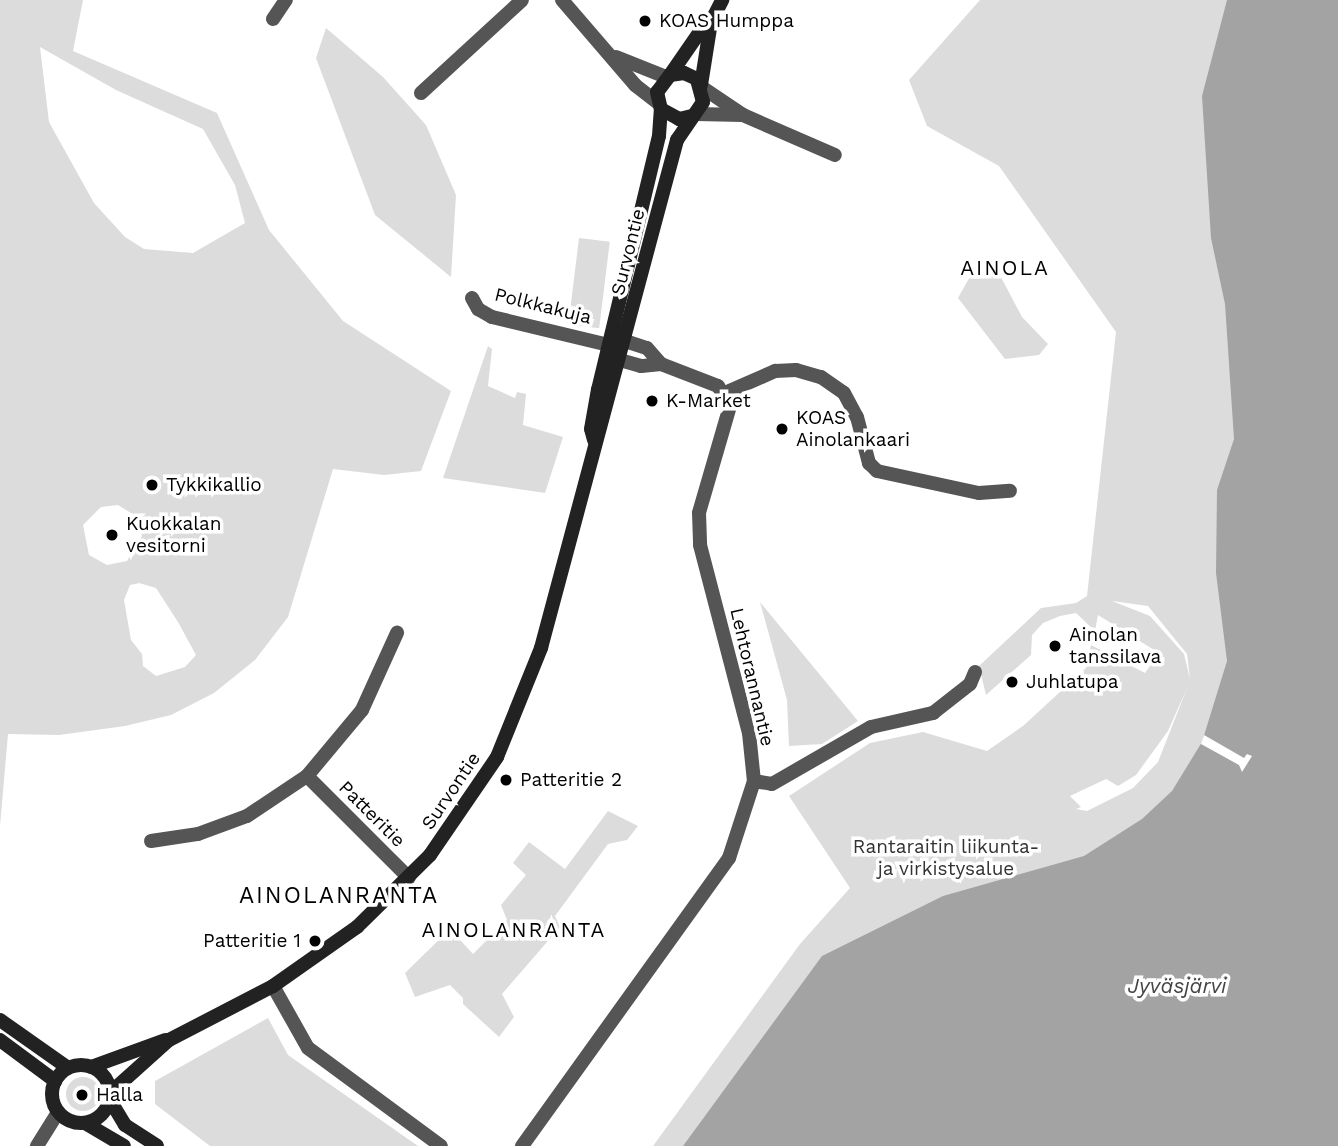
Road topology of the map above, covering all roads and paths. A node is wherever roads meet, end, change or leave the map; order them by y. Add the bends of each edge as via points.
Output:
1 (286, 0) edge
2 (522, 0) edge
3 (562, 0) edge
4 (722, 0) edge
5 (273, 19) dead end
6 (711, 22) junction
7 (611, 55) junction
8 (668, 76) junction
9 (702, 86) junction
10 (421, 93) dead end
11 (660, 106) junction
12 (694, 115) junction
13 (743, 115) junction
14 (835, 155) dead end
15 (472, 298) dead end
16 (625, 341) junction
17 (610, 345) junction
18 (620, 360) junction
19 (661, 364) junction
20 (725, 393) junction
21 (594, 440) junction
22 (1010, 491) dead end
23 (397, 633) dead end
24 (975, 672) dead end
25 (307, 776) junction
26 (754, 781) junction
27 (152, 841) dead end
28 (409, 878) junction
29 (273, 986) junction
30 (0, 1020) edge
31 (0, 1040) edge
32 (169, 1040) junction
33 (91, 1067) junction
34 (68, 1068) junction
35 (55, 1081) junction
36 (110, 1096) junction
37 (58, 1112) junction
38 (85, 1124) junction
39 (37, 1146) edge
40 (124, 1146) edge
41 (157, 1146) edge
42 (440, 1146) edge
43 (522, 1146) edge

1 - 5 street
2 - 10 street
3 - 7 street
4 - 6 main road
6 - 8 main road
6 - 9 main road
7 - 8 street via 640,71
7 - 11 street
8 - 9 main road via 691,75
8 - 11 main road via 657,92
9 - 12 main road via 703,102
9 - 13 street
11 - 12 main road via 679,119
11 - 17 main road, Survontie via 659,136
12 - 13 street
12 - 16 main road, Survontie via 677,140
13 - 14 street
15 - 17 street, Polkkakuja via 478,309 492,317
16 - 17 street
16 - 18 main road, Survontie
16 - 19 street via 647,348
17 - 18 street
17 - 21 main road, Survontie via 591,429
18 - 19 street via 641,366
18 - 21 main road, Survontie via 602,431
19 - 20 street
20 - 22 street via 775,371 821,376 844,393 857,417 869,463 877,471 979,493
20 - 26 street, Lehtorannantie via 728,418 699,513 700,545 749,733
21 - 28 main road, Survontie via 554,601 518,712 476,792
23 - 25 street via 362,710
24 - 26 street via 970,684 933,713 871,727 772,784
25 - 27 street via 247,816 198,834
25 - 28 street, Patteritie
26 - 43 street, Lehtorannantie via 729,858
28 - 29 main road, Survontie via 357,927
29 - 32 main road, Survontie
29 - 42 street via 308,1048
30 - 34 main road
31 - 35 main road
32 - 33 main road, Survontie
32 - 36 main road, Survontie
33 - 34 main road
33 - 36 main road via 106,1079
34 - 35 main road
35 - 37 main road via 52,1093
36 - 38 main road via 101,1116
36 - 41 main road via 125,1125
37 - 38 main road
37 - 39 street
38 - 40 main road

